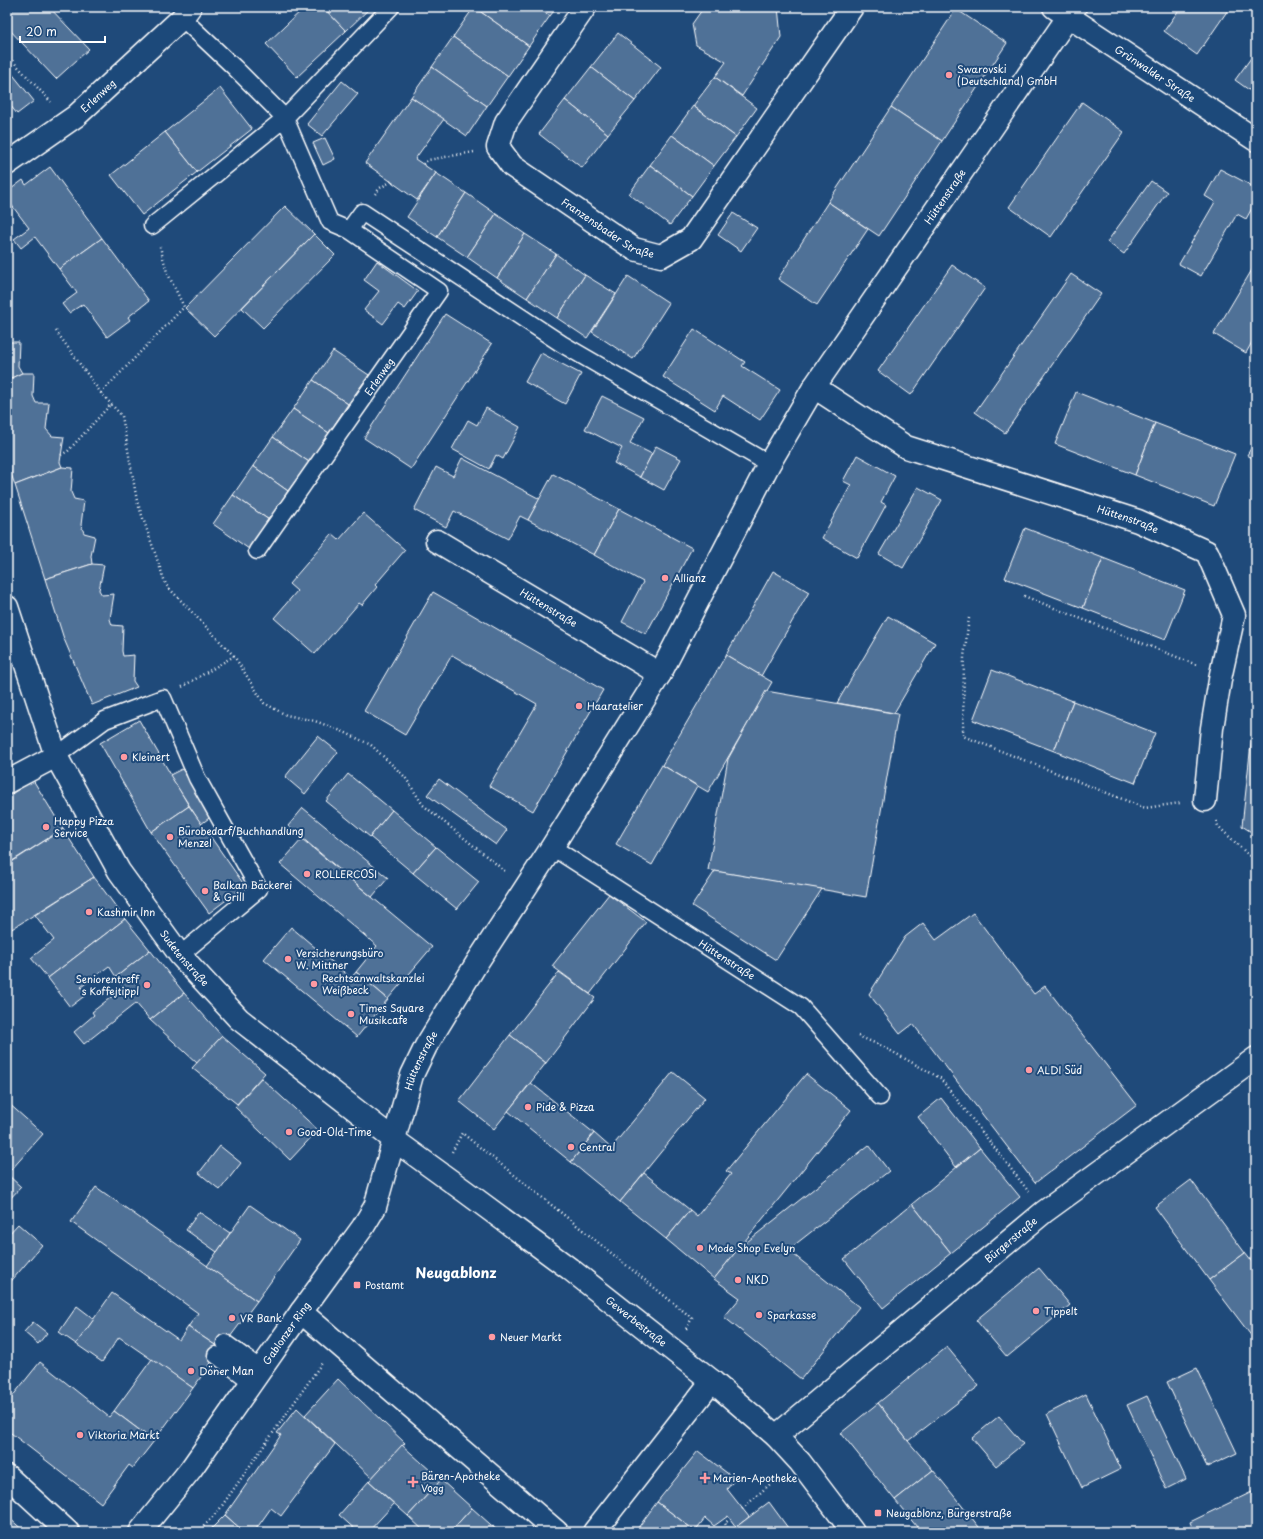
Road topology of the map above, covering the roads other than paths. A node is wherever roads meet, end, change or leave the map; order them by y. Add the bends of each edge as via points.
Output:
1 (391, 7) edge
2 (585, 7) edge
3 (852, 7) edge
4 (1066, 10) edge
5 (186, 13) edge
6 (285, 118) junction
7 (1256, 140) edge
8 (7, 164) edge
9 (152, 226) road end
10 (349, 230) junction
11 (814, 387) junction
12 (769, 464) junction
13 (437, 541) dead end
14 (257, 551) dead end
15 (7, 607) edge
16 (660, 674) junction
17 (56, 756) junction
18 (7, 782) edge
19 (1205, 800) road end
20 (552, 847) junction
21 (180, 954) junction
22 (1256, 1058) edge
23 (880, 1097) dead end
24 (393, 1140) junction
25 (301, 1312) junction
26 (221, 1349) dead end
27 (257, 1376) junction
28 (712, 1381) junction
29 (776, 1436) junction
30 (7, 1476) edge
31 (68, 1532) edge
32 (140, 1532) edge
33 (557, 1532) edge
34 (594, 1532) edge
35 (853, 1532) edge

1 - 6 lane
2 - 3 street, Franzensbader Straße via 506,122 498,147 512,166 634,249 661,256 691,238
4 - 7 street, Grünwalder Straße
4 - 11 street, Hüttenstraße
5 - 6 lane, Erlenweg via 235,68
5 - 8 street, Erlenweg via 76,116
6 - 9 lane
6 - 10 lane, Erlenweg via 330,222
10 - 12 lane via 362,212 559,342
10 - 14 lane, Erlenweg via 438,291
11 - 12 street, Hüttenstraße
11 - 19 street, Hüttenstraße via 906,447 1138,521 1207,552 1234,615 1212,728
12 - 16 street, Hüttenstraße
13 - 16 street, Hüttenstraße
15 - 17 street, Sudetenstraße
16 - 20 street, Hüttenstraße
17 - 18 street
17 - 21 street, Sudetenstraße via 120,871
17 - 21 lane via 106,720 163,698 197,778 259,889
20 - 23 lane, Hüttenstraße via 801,1007
20 - 24 street, Hüttenstraße via 426,1046 412,1075
21 - 24 street, Sudetenstraße via 239,1019
22 - 29 street, Bürgerstraße via 1044,1212
24 - 25 street, Gablonzer Ring via 375,1207 364,1227
24 - 28 street, Gewerbestraße via 570,1269
25 - 27 street, Gablonzer Ring
25 - 33 street
26 - 27 lane
27 - 32 street, Gablonzer Ring via 191,1468
28 - 29 street, Gewerbestraße
28 - 34 street
29 - 35 street, Gewerbestraße via 798,1459
30 - 31 street

